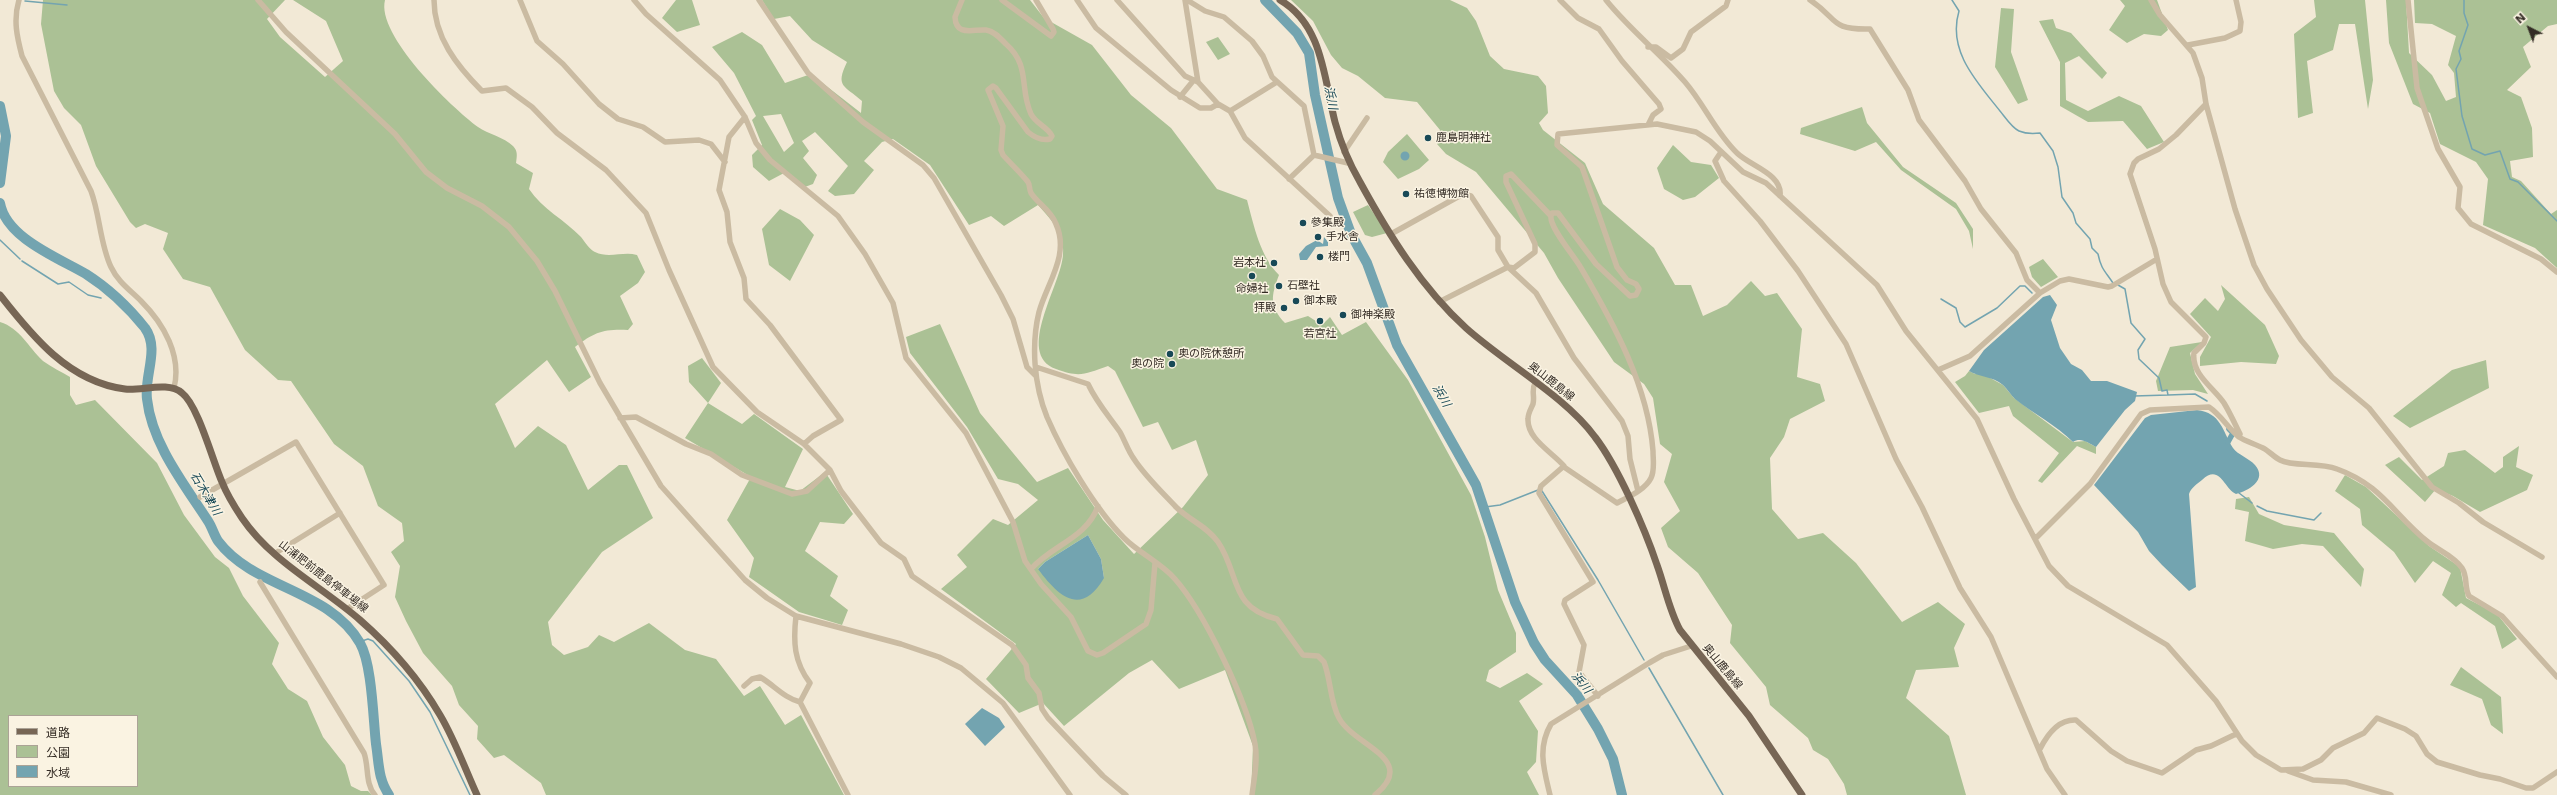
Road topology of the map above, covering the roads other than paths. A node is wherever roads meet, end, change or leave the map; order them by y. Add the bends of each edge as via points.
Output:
1 (19, 0) edge
2 (258, 0) edge
3 (434, 0) edge
4 (520, 0) edge
5 (634, 0) edge
6 (759, 0) edge
7 (962, 0) edge
8 (1002, 0) edge
9 (1036, 0) edge
10 (1077, 0) edge
11 (1117, 0) edge
12 (1186, 0) edge
13 (1560, 0) edge
14 (1606, 0) edge
15 (1728, 0) edge
16 (1810, 0) edge
17 (2151, 0) edge
18 (2236, 0) edge
19 (2408, 0) edge
20 (1282, 1) edge
21 (2188, 45) junction
22 (1648, 47) junction
23 (1196, 82) junction
24 (1277, 82) junction
25 (1180, 97) junction
26 (1218, 104) junction
27 (2206, 104) junction
28 (1230, 111) junction
29 (745, 117) junction
30 (1367, 118) dead end
31 (1648, 125) junction
32 (1344, 152) junction
33 (1721, 152) junction
34 (1317, 156) junction
35 (725, 162) junction
36 (1348, 163) junction
37 (1289, 179) junction
38 (1780, 196) junction
39 (1330, 216) dead end
40 (1551, 216) junction
41 (1391, 234) junction
42 (2156, 259) junction
43 (1508, 267) junction
44 (2557, 272) edge
45 (2040, 293) junction
46 (0, 295) edge
47 (1439, 302) junction
48 (1036, 367) junction
49 (1938, 370) junction
50 (1036, 376) junction
51 (1535, 383) junction
52 (174, 388) junction
53 (620, 418) junction
54 (2242, 438) junction
55 (804, 444) junction
56 (1564, 467) junction
57 (830, 470) junction
58 (222, 483) junction
59 (1638, 491) junction
60 (200, 497) dead end
61 (1628, 498) junction
62 (1098, 506) junction
63 (340, 513) junction
64 (2035, 539) junction
65 (274, 554) junction
66 (2542, 557) dead end
67 (1155, 563) junction
68 (1030, 569) junction
69 (260, 582) dead end
70 (347, 609) junction
71 (796, 616) junction
72 (1691, 646) junction
73 (2557, 677) edge
74 (744, 686) dead end
75 (1597, 697) junction
76 (800, 702) junction
77 (2236, 734) junction
78 (2040, 749) junction
79 (2288, 771) junction
80 (2557, 772) edge
81 (375, 795) edge
82 (477, 795) edge
83 (848, 795) edge
84 (1070, 795) edge
85 (1126, 795) edge
86 (1252, 795) edge
87 (1375, 795) edge
88 (1550, 795) edge
89 (1802, 795) edge
90 (2065, 795) edge
91 (2391, 795) edge

1 - 52 street via 15,21 22,56 92,191 98,208 107,258 112,269 122,284 156,318 172,350 177,375
2 - 53 street via 286,32 395,134 426,172 447,188 482,206 509,227 537,261
3 - 55 street via 437,29 469,78 482,91 506,88 532,107 557,133 606,170 646,213 712,368 757,412
4 - 35 street via 537,41 563,64 599,104 618,119 643,127 665,142 699,140 711,144
5 - 29 street via 646,14 712,72
6 - 50 street via 808,73 839,103 923,165 934,178 1001,295 1012,319 1027,367
7 - 48 street via 955,17 959,27 965,31 994,32 1012,49 1022,66 1031,113 1052,136 1046,140 1034,137 996,88 992,86 988,90 1003,126 1000,150 1028,183 1031,192 1050,211 1060,239 1054,276 1040,312
8 - 9 street via 1051,36 1053,29
10 - 25 street via 1096,28
11 - 23 street via 1165,56 1185,76
12 - 23 street
12 - 24 street via 1205,12 1224,17 1252,41
13 - 31 street via 1578,18 1599,29 1622,61 1660,104 1661,109 1653,115
14 - 22 street
15 - 22 street via 1726,6 1691,32 1683,49 1671,58 1656,47
16 - 45 street via 1838,25 1849,30 1870,29 1875,35 1908,90 1920,120 1981,209 2016,253 2027,280
17 - 21 street via 2160,15
18 - 21 street via 2241,22 2240,31 2225,38
19 - 44 street via 2417,88 2438,149 2460,187 2458,208 2471,224 2541,259
20 - 32 main road, 奥山鹿島線 via 1303,19 1312,34
21 - 27 street via 2202,78
22 - 38 street via 1683,80 1734,150 1748,163 1773,178 1781,190
23 - 25 street
23 - 26 street
24 - 28 street
24 - 34 street via 1304,106
25 - 26 street via 1200,108 1212,108
26 - 28 street
27 - 42 street via 2176,135 2138,159 2131,168 2130,174
27 - 66 street via 2234,209 2254,265 2301,340 2332,377 2369,408 2432,488
28 - 37 street via 1245,138
29 - 35 street via 729,137
29 - 68 street via 756,143 770,160 838,216 865,254 893,303 906,358 966,433 1013,522
30 - 32 street
31 - 33 street via 1657,124 1696,132
31 - 40 street via 1564,132 1558,134 1556,139 1557,145 1582,167 1617,267 1627,280 1636,284 1639,289 1636,295 1627,295 1605,274 1572,235 1558,213 1552,213
32 - 36 main road, 奥山鹿島線
33 - 38 street via 1743,172 1766,183
33 - 78 street via 1715,161 1724,181 1760,221 1793,265 1846,344 1896,459 1960,588 1990,637
34 - 36 street via 1337,158
34 - 37 street
35 - 55 street via 719,190 727,212 730,242 744,278 746,299 770,325 841,420
36 - 41 main road, 奥山鹿島線
37 - 39 street
38 - 49 street via 1877,285 1896,318
40 - 43 street via 1515,177 1511,174 1506,176 1506,182 1535,244 1535,252 1514,268
40 - 59 street via 1553,225 1581,268 1626,352 1646,409 1652,439 1653,474 1647,484
41 - 43 street via 1463,194 1472,196 1498,237 1498,250
41 - 47 main road, 奥山鹿島線 via 1415,273
42 - 45 street via 2108,287 2069,279 2060,280
42 - 54 street via 2171,302 2206,337 2194,353 2198,371 2211,391 2222,400
43 - 47 street
43 - 59 street via 1536,293 1574,358 1622,420 1628,436 1630,459
45 - 49 street via 1970,356
46 - 52 main road via 52,355 94,381 135,390
47 - 51 main road, 奥山鹿島線 via 1467,329
48 - 50 street
48 - 87 street via 1088,384 1098,405 1120,433 1135,460 1177,508 1210,532 1218,542 1236,587 1251,608 1260,615 1277,619 1303,655 1318,656 1324,662 1340,720 1360,741 1381,753 1390,769 1389,779
49 - 64 street via 1977,419
50 - 62 street via 1040,396 1052,426
51 - 56 street via 1528,419 1531,434
51 - 61 main road, 奥山鹿島線 via 1577,417 1592,433 1607,455
52 - 58 main road, 山浦肥前鹿島停車場線 via 188,398 192,405
53 - 57 street via 636,417 710,454 742,475 792,494 803,494
53 - 71 street via 676,506 745,580 767,598
54 - 64 street via 2209,406 2150,410 2141,414 2090,484
54 - 73 street via 2282,461 2294,464 2316,463 2337,468 2364,481 2389,501 2426,541 2458,563 2466,578 2469,596 2502,616
55 - 57 street
56 - 61 street via 1615,502
56 - 75 street via 1539,490 1593,582 1565,600 1564,604 1584,645 1580,672
57 - 85 street via 841,492 881,543 904,559 912,576 1012,645 1026,665 1028,678 1039,693 1042,709 1048,718 1103,776
58 - 60 street
58 - 63 street via 296,442
58 - 65 main road, 山浦肥前鹿島停車場線 via 244,520
59 - 61 street
61 - 72 main road, 奥山鹿島線 via 1651,548 1673,618
62 - 67 street via 1124,538
62 - 68 street via 1093,520
63 - 65 street
63 - 70 street via 384,585
64 - 77 street via 2049,566 2064,583 2156,637 2175,652 2216,701
65 - 70 main road, 山浦肥前鹿島停車場線
67 - 68 street via 1151,610 1146,624 1097,655 1088,651 1071,617
67 - 86 street via 1183,589 1219,649 1229,672 1252,729 1255,745
69 - 81 street via 364,753 368,764 368,784
70 - 82 main road, 山浦肥前鹿島停車場線 via 393,650 412,675 440,716
71 - 76 street via 795,656 802,673 810,683
71 - 84 street via 901,644 939,657 961,668 1003,703
72 - 75 street via 1663,655
72 - 89 main road, 奥山鹿島線 via 1749,716
74 - 76 street via 760,676 777,687 788,699
75 - 88 street via 1554,722 1544,736 1542,749
76 - 83 street
77 - 78 street via 2196,750 2162,773 2127,761 2111,751 2076,720 2070,720 2054,728
77 - 79 street via 2256,755 2270,765
78 - 90 street via 2047,769
79 - 80 street via 2303,769 2321,760 2333,748 2364,733 2377,718 2416,736 2427,754 2437,762 2526,788 2533,788
79 - 91 street via 2313,780 2346,782

